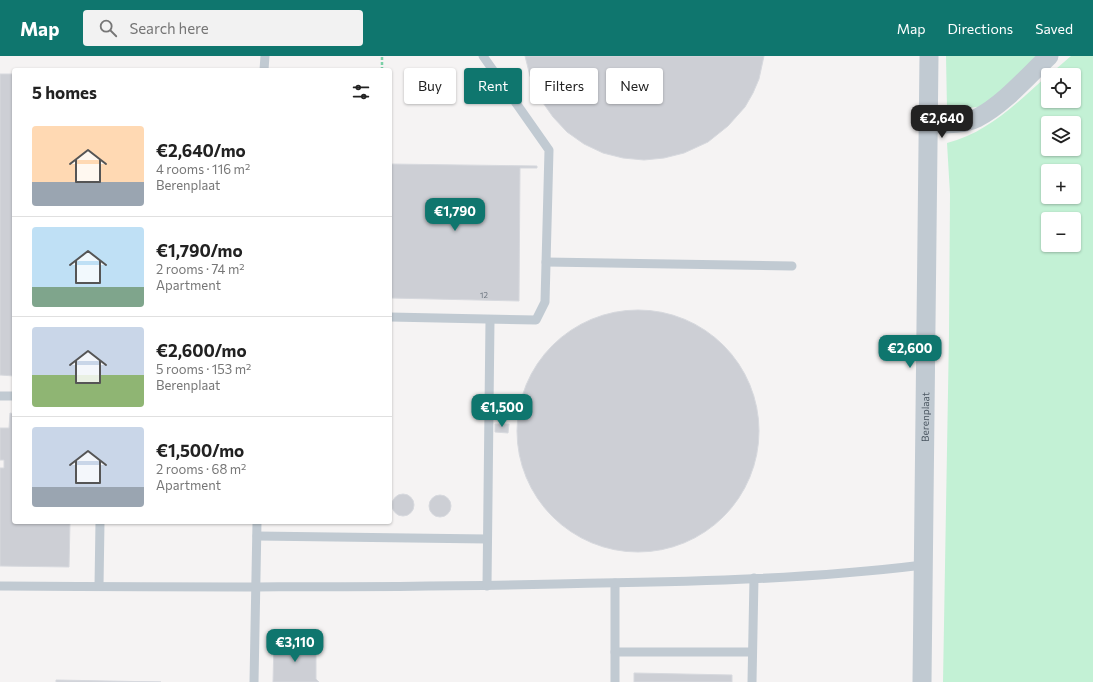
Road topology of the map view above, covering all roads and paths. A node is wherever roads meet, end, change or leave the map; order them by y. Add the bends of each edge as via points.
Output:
1 (265, 56) edge
2 (382, 56) edge
3 (483, 56) edge
4 (929, 56) edge
5 (1049, 56) edge
6 (264, 68) edge
7 (382, 68) edge
8 (929, 124) junction
9 (546, 262) junction
10 (792, 266) dead end
11 (392, 317) edge
12 (490, 320) junction
13 (0, 396) edge
14 (12, 396) edge
15 (100, 524) edge
16 (257, 524) edge
17 (257, 536) junction
18 (487, 540) junction
19 (923, 564) junction
20 (754, 578) junction
21 (615, 583) junction
22 (0, 586) edge
23 (99, 586) junction
24 (487, 586) junction
25 (256, 587) junction
26 (615, 652) junction
27 (752, 652) junction
28 (254, 682) edge
29 (615, 682) edge
30 (752, 682) edge
31 (922, 682) edge

1 - 6 lane
2 - 7 path
3 - 9 lane via 549,150
4 - 8 street, Berenplaat
5 - 8 street via 995,107 976,119 956,124
8 - 19 street, Berenplaat
9 - 10 lane
9 - 12 lane via 545,302 536,320
11 - 12 lane
12 - 18 lane
13 - 14 lane
15 - 23 lane
16 - 17 lane
17 - 18 lane
17 - 25 lane
18 - 24 lane
19 - 20 lane via 857,573
19 - 31 street, Berenplaat
20 - 21 lane
20 - 27 lane
21 - 24 lane
21 - 26 lane
22 - 23 lane
23 - 25 lane
24 - 25 lane
25 - 28 lane
26 - 27 lane
26 - 29 lane
27 - 30 lane

